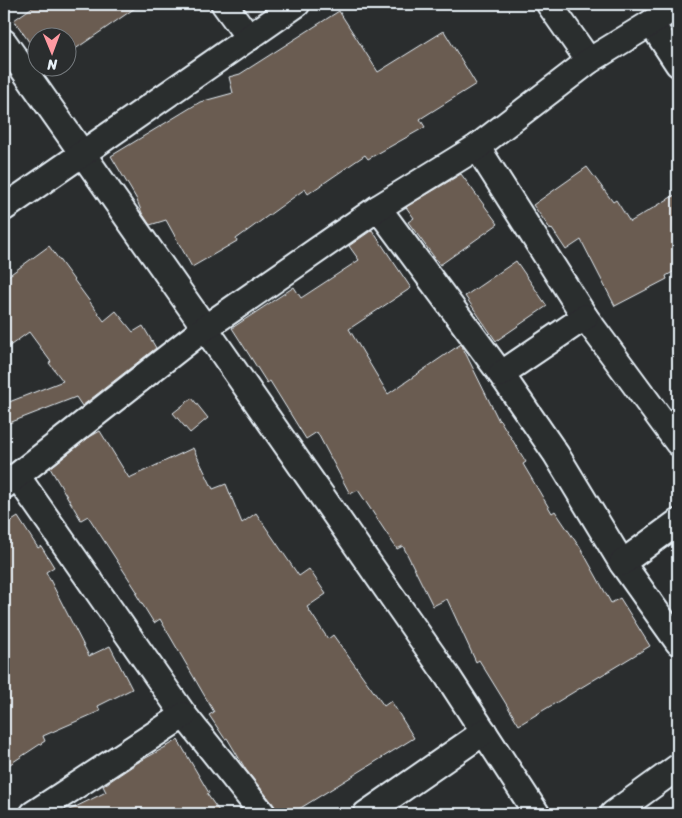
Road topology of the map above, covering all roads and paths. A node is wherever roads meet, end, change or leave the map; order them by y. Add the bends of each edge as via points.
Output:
1 (224, 4) edge
2 (297, 4) edge
3 (549, 4) edge
4 (678, 5) edge
5 (651, 23) junction
6 (249, 38) junction
7 (4, 42) edge
8 (589, 60) junction
9 (678, 64) edge
10 (477, 147) junction
11 (82, 154) junction
12 (4, 208) edge
13 (378, 208) junction
14 (585, 317) junction
15 (205, 328) junction
16 (501, 374) junction
17 (678, 443) edge
18 (10, 481) edge
19 (678, 522) edge
20 (622, 563) junction
21 (678, 642) edge
22 (184, 715) junction
23 (484, 732) junction
24 (678, 767) edge
25 (394, 806) edge
26 (33, 814) edge
27 (263, 814) edge
28 (366, 814) edge
29 (537, 814) edge
30 (613, 814) edge

1 - 6 street
2 - 6 street
3 - 8 street
4 - 5 street
5 - 8 street
5 - 9 street
6 - 11 street
7 - 11 street
8 - 10 street
10 - 13 street
10 - 14 street
11 - 12 street
11 - 15 street
13 - 15 street
13 - 16 street
14 - 16 street
14 - 17 street
15 - 18 street
15 - 23 street
16 - 20 street via 556,454
18 - 22 street
19 - 20 street
20 - 21 street
22 - 26 street
22 - 27 street
23 - 25 street
23 - 29 street
24 - 30 street
25 - 28 street

